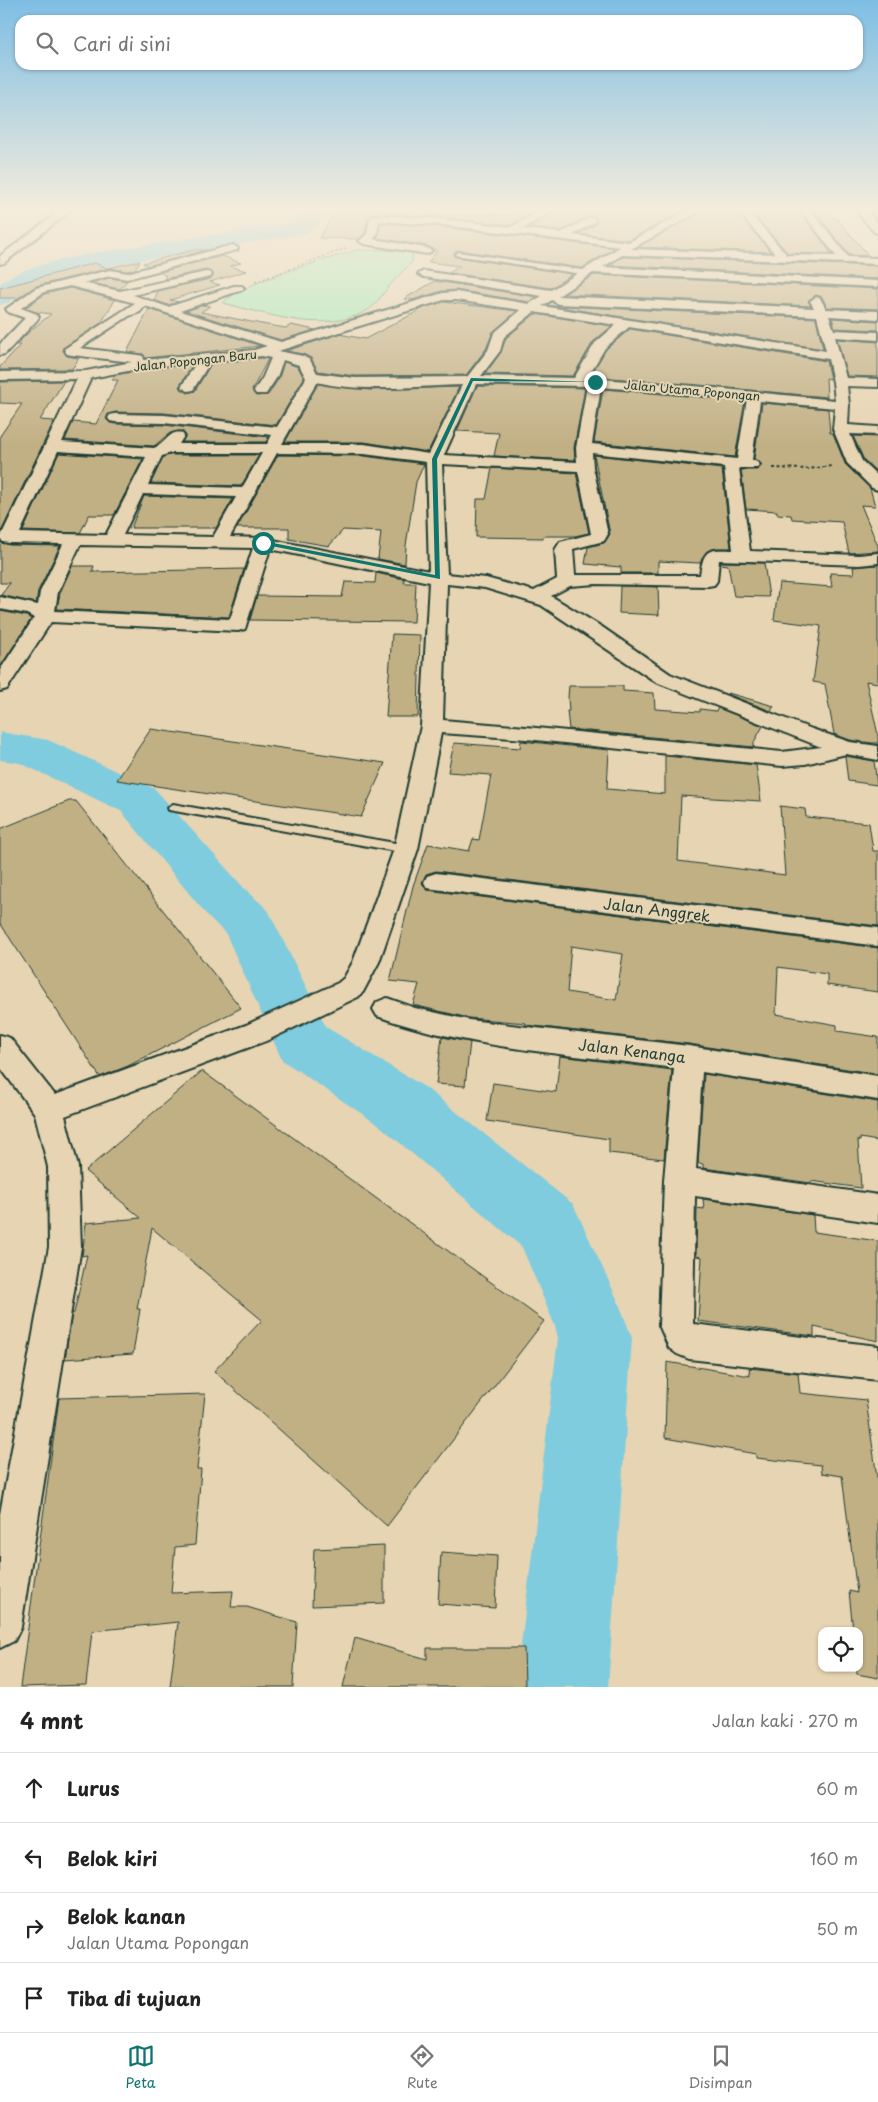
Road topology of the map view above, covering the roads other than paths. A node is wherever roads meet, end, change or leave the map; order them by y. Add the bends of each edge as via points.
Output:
1 (48, 288) edge
2 (89, 288) edge
3 (157, 288) edge
4 (237, 288) edge
5 (499, 288) edge
6 (565, 288) edge
7 (808, 288) edge
8 (120, 294) junction
9 (550, 297) junction
10 (142, 302) junction
11 (531, 308) junction
12 (168, 311) junction
13 (615, 311) dead end
14 (878, 315) edge
15 (825, 322) junction
16 (625, 324) junction
17 (878, 336) edge
18 (280, 351) junction
19 (0, 352) edge
20 (833, 356) junction
21 (205, 358) junction
22 (154, 362) junction
23 (86, 375) junction
24 (0, 376) edge
25 (314, 377) junction
26 (471, 380) junction
27 (580, 381) junction
28 (595, 382) junction
29 (840, 382) junction
30 (878, 383) edge
31 (188, 387) dead end
32 (261, 391) dead end
33 (754, 396) junction
34 (842, 405) junction
35 (115, 418) dead end
36 (187, 422) junction
37 (840, 429) junction
38 (878, 430) edge
39 (281, 432) junction
40 (52, 446) junction
41 (271, 448) junction
42 (584, 448) junction
43 (162, 451) junction
44 (434, 459) junction
45 (855, 463) junction
46 (743, 464) junction
47 (878, 464) edge
48 (585, 467) junction
49 (878, 485) edge
50 (137, 488) junction
51 (246, 493) junction
52 (74, 539) junction
53 (112, 540) junction
54 (219, 542) junction
55 (263, 543) junction
56 (742, 556) junction
57 (878, 558) edge
58 (438, 578) junction
59 (566, 581) junction
60 (538, 596) junction
61 (0, 603) edge
62 (45, 616) junction
63 (0, 685) edge
64 (432, 726) junction
65 (847, 748) junction
66 (878, 753) edge
67 (172, 808) dead end
68 (406, 849) junction
69 (436, 882) dead end
70 (878, 937) edge
71 (387, 1009) dead end
72 (0, 1046) edge
73 (689, 1057) junction
74 (878, 1088) edge
75 (49, 1110) junction
76 (680, 1180) junction
77 (878, 1209) edge
78 (878, 1363) edge
79 (0, 1627) edge

1 - 19 street via 12,309 33,317
2 - 8 street
3 - 8 street
4 - 12 street
5 - 9 street
6 - 9 street
7 - 15 street via 809,296
8 - 10 street
9 - 11 street
9 - 15 street
10 - 12 street
10 - 22 street via 70,351
11 - 16 street
11 - 18 street via 456,296 442,297
11 - 26 street via 498,336 494,351
12 - 18 street
13 - 15 street
14 - 15 street
15 - 17 street
15 - 20 street
16 - 20 street
16 - 27 street via 600,346
18 - 21 street, Jalan Popongan Baru
18 - 25 street via 305,363
18 - 32 street
20 - 29 street
21 - 22 street, Jalan Popongan Baru
21 - 31 street
22 - 23 street, Jalan Popongan Baru
23 - 24 street, Jalan Popongan Baru
23 - 40 street
25 - 26 street, Jalan Utama Popongan via 376,382
25 - 39 street
26 - 27 street, Jalan Utama Popongan
26 - 44 street
27 - 28 street, Jalan Utama Popongan
28 - 33 street, Jalan Utama Popongan
28 - 42 street
29 - 30 street
29 - 34 street
33 - 34 street, Jalan Utama Popongan
33 - 46 street
34 - 37 street
35 - 36 street
36 - 39 street
36 - 43 street
37 - 38 street
37 - 45 street
39 - 41 street
40 - 43 street
40 - 52 street via 9,538
41 - 43 street
41 - 44 street via 364,449
41 - 51 street
42 - 46 street
42 - 48 street
43 - 50 street
44 - 48 street
44 - 58 street
45 - 47 street
45 - 49 street
46 - 56 street
48 - 59 street via 600,534 566,546
50 - 51 street
50 - 53 street
51 - 54 street
52 - 53 street
52 - 62 street via 49,592
53 - 54 street
54 - 55 street
55 - 58 street
55 - 62 street via 236,626
56 - 57 street
56 - 59 street via 722,554 712,558 708,581
58 - 60 street via 474,580
58 - 64 street
59 - 60 street
60 - 65 street via 663,678 779,725
61 - 62 street via 32,609
62 - 63 street
64 - 65 street via 774,759 805,757
64 - 68 street
65 - 66 street
67 - 68 lane
68 - 75 street via 366,962 354,985 256,1033
69 - 70 street, Jalan Anggrek
71 - 73 street, Jalan Kenanga via 451,1028
72 - 75 street
73 - 74 street, Jalan Kenanga
73 - 76 street
75 - 79 street via 63,1167 65,1247
76 - 77 street
76 - 78 street via 676,1324 681,1336 688,1342

